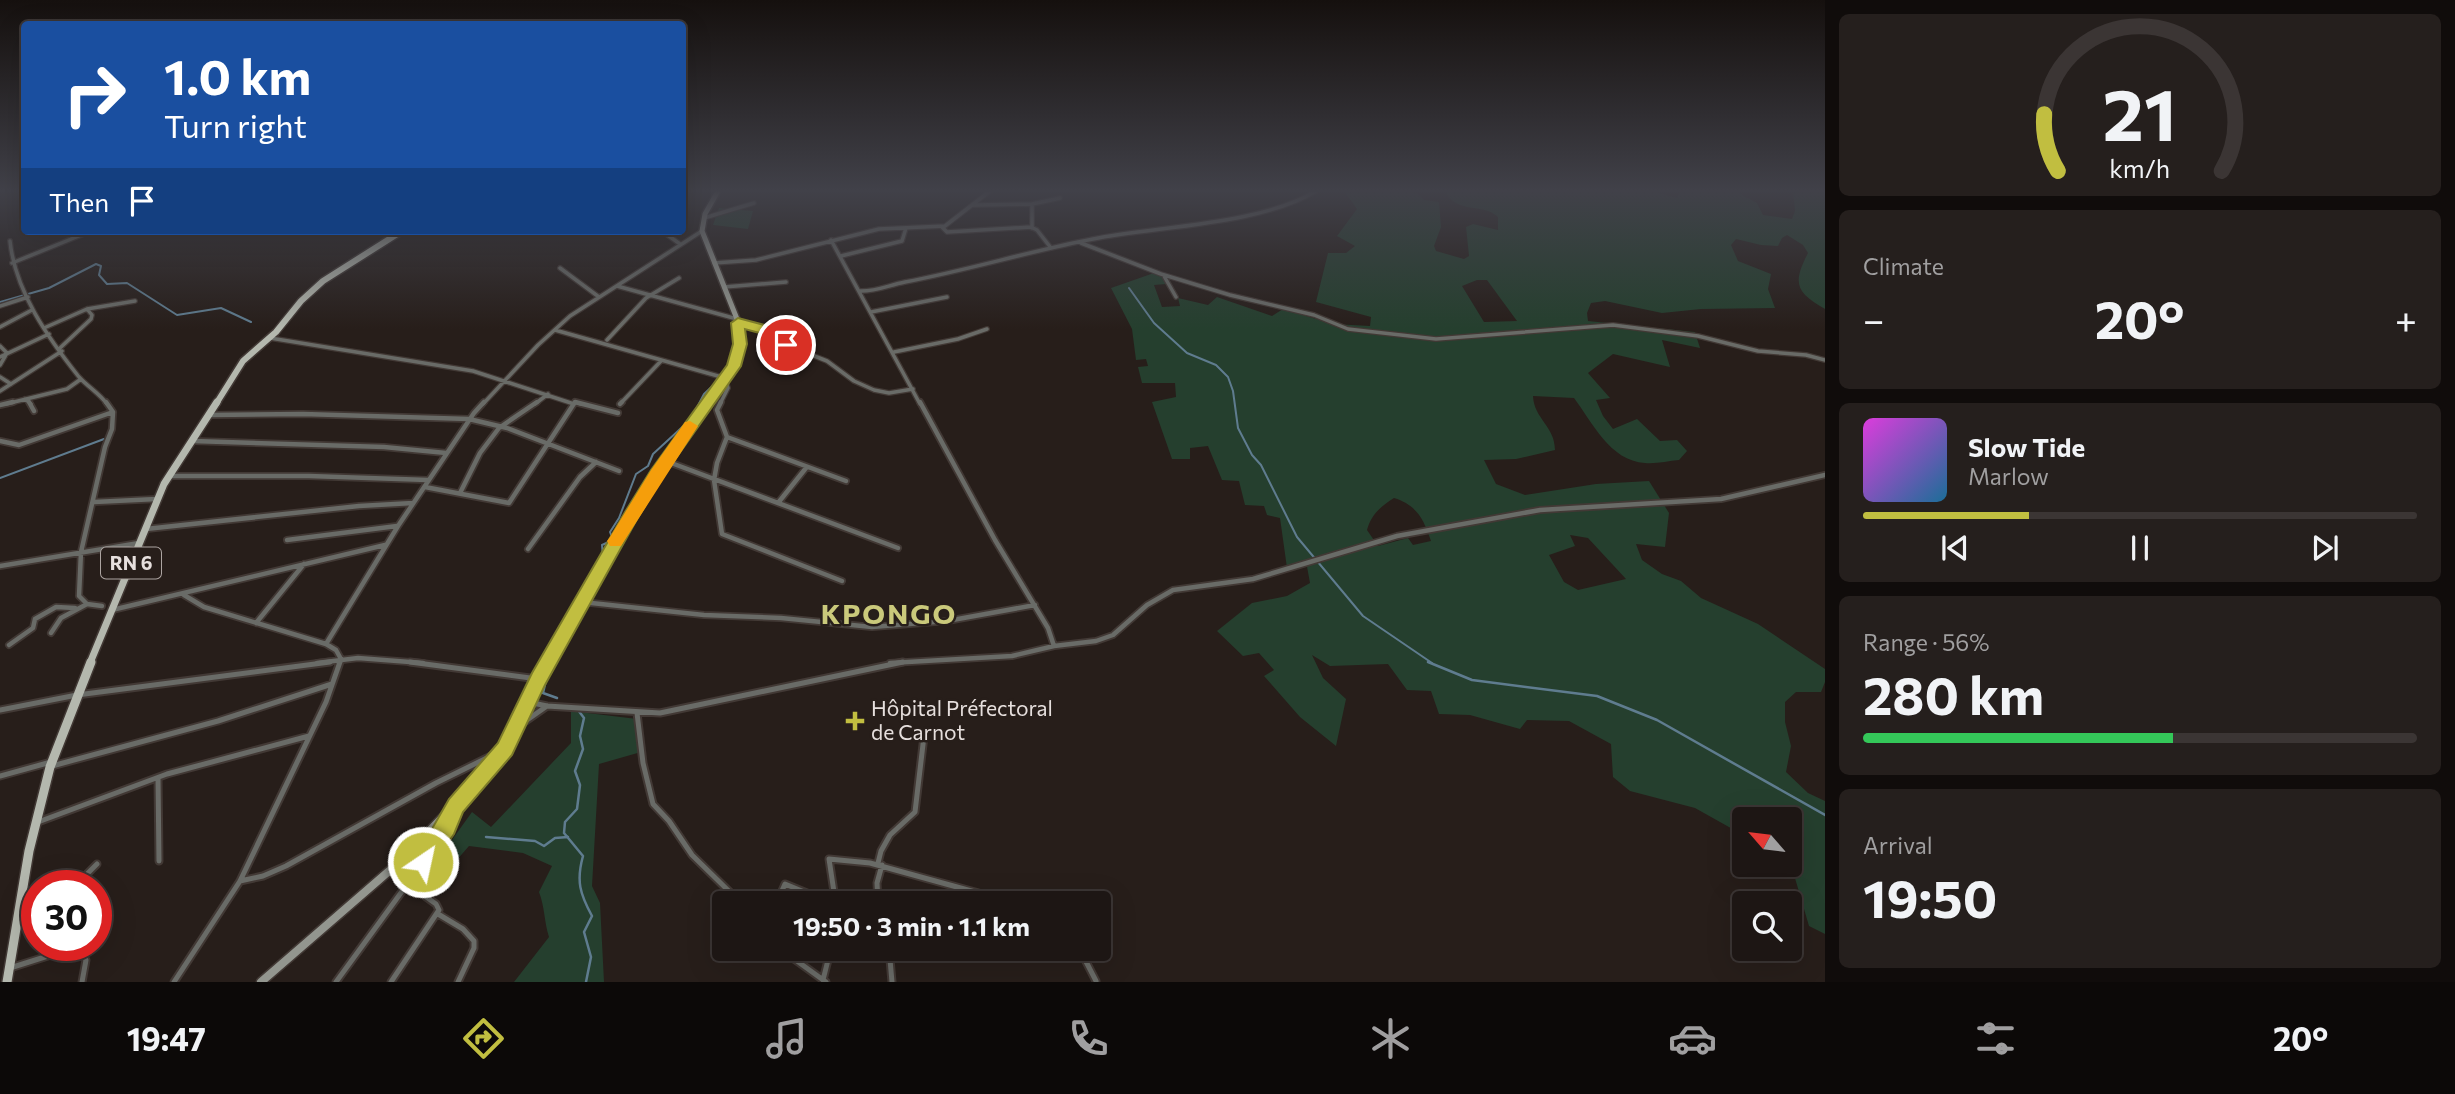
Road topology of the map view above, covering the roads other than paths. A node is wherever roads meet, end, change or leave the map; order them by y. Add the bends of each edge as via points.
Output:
1 (77, 237) edge
2 (393, 237) edge
3 (670, 237) edge
4 (692, 237) edge
5 (704, 237) edge
6 (844, 237) edge
7 (903, 237) edge
8 (1040, 237) edge
9 (1119, 237) edge
10 (831, 240) junction
11 (10, 241) dead end
12 (1081, 243) junction
13 (680, 244) junction
14 (1051, 248) junction
15 (841, 256) junction
16 (12, 263) junction
17 (714, 263) junction
18 (560, 268) dead end
19 (1164, 275) junction
20 (679, 278) dead end
21 (786, 282) dead end
22 (616, 286) junction
23 (724, 287) junction
24 (859, 291) junction
25 (651, 295) junction
26 (28, 297) junction
27 (599, 297) junction
28 (947, 297) dead end
29 (1177, 297) dead end
30 (135, 301) dead end
31 (0, 306) edge
32 (87, 309) junction
33 (32, 310) junction
34 (871, 312) junction
35 (738, 321) junction
36 (0, 327) edge
37 (44, 328) junction
38 (987, 328) dead end
39 (555, 330) junction
40 (49, 334) junction
41 (269, 338) junction
42 (607, 340) dead end
43 (0, 346) edge
44 (61, 349) junction
45 (894, 352) junction
46 (7, 354) junction
47 (0, 358) edge
48 (65, 358) junction
49 (1825, 360) edge
50 (661, 361) junction
51 (46, 362) junction
52 (0, 365) edge
53 (0, 377) edge
54 (723, 377) junction
55 (81, 379) junction
56 (504, 380) junction
57 (10, 384) junction
58 (913, 389) junction
59 (0, 391) edge
60 (548, 394) junction
61 (25, 399) junction
62 (575, 402) junction
63 (620, 404) dead end
64 (0, 405) edge
65 (34, 411) dead end
66 (113, 412) junction
67 (618, 413) dead end
68 (209, 415) junction
69 (469, 419) junction
70 (504, 427) junction
71 (727, 437) junction
72 (193, 440) junction
73 (0, 441) edge
74 (547, 444) junction
75 (446, 453) junction
76 (666, 461) junction
77 (596, 462) junction
78 (806, 468) junction
79 (619, 471) dead end
80 (1825, 475) edge
81 (169, 476) junction
82 (714, 477) junction
83 (428, 480) junction
84 (846, 481) dead end
85 (425, 486) junction
86 (460, 493) junction
87 (158, 499) junction
88 (93, 502) junction
89 (414, 503) junction
90 (778, 503) junction
91 (398, 526) junction
92 (145, 529) junction
93 (287, 540) dead end
94 (140, 543) junction
95 (386, 545) junction
96 (898, 548) dead end
97 (528, 549) dead end
98 (81, 552) junction
99 (304, 564) junction
100 (0, 566) edge
101 (842, 581) dead end
102 (184, 595) junction
103 (582, 601) junction
104 (88, 604) junction
105 (1035, 605) junction
106 (102, 606) dead end
107 (75, 608) junction
108 (111, 610) junction
109 (256, 623) junction
110 (51, 633) dead end
111 (326, 644) junction
112 (9, 645) dead end
113 (1054, 646) junction
114 (341, 659) junction
115 (538, 679) junction
116 (333, 684) junction
117 (77, 695) junction
118 (527, 702) junction
119 (547, 706) junction
120 (0, 710) edge
121 (637, 713) junction
122 (516, 728) junction
123 (310, 736) junction
124 (925, 736) dead end
125 (505, 749) junction
126 (51, 764) junction
127 (0, 776) edge
128 (158, 778) junction
129 (456, 806) junction
130 (38, 822) junction
131 (159, 861) dead end
132 (97, 863) dead end
133 (880, 864) junction
134 (26, 870) edge
135 (91, 870) edge
136 (414, 875) junction
137 (240, 881) junction
138 (729, 891) edge
139 (782, 891) edge
140 (802, 891) edge
141 (835, 891) edge
142 (877, 891) edge
143 (973, 891) edge
144 (21, 903) edge
145 (438, 914) junction
146 (797, 961) edge
147 (829, 961) edge
148 (890, 961) edge
149 (1086, 961) edge
150 (6, 975) edge
151 (825, 981) edge
152 (1096, 981) edge
153 (82, 982) edge
154 (174, 982) edge
155 (261, 982) edge
156 (336, 982) edge
157 (391, 982) edge
158 (458, 982) edge
159 (892, 982) edge

1 - 16 street
2 - 41 main road, RN 6 via 323,281
3 - 13 street
4 - 13 street
5 - 17 main road
6 - 10 street
7 - 15 street via 902,241
8 - 14 street
9 - 12 street
10 - 15 street
10 - 17 street
11 - 16 street
12 - 14 street
12 - 19 street
13 - 22 street
14 - 24 street via 871,292
15 - 24 street
16 - 26 street
17 - 23 main road
18 - 27 street
19 - 29 street
19 - 49 street via 1310,314 1348,329 1412,338 1452,339 1613,325
20 - 25 street
21 - 23 street
22 - 25 street
22 - 27 street
23 - 35 main road
24 - 34 street
25 - 35 street
25 - 42 street
26 - 31 street
26 - 33 street
27 - 39 street
28 - 34 street
30 - 32 street
32 - 37 street
32 - 44 street via 92,319
33 - 36 street
33 - 37 street
34 - 45 street
35 - 54 main road via 737,356
35 - 58 street via 767,330 784,344 827,361 874,390
37 - 40 street
38 - 45 street
39 - 50 street
39 - 56 street
40 - 44 street
40 - 46 street
41 - 56 street
41 - 68 main road, RN 6 via 238,366
43 - 46 street
44 - 48 street
44 - 51 street
45 - 58 street
46 - 47 street
46 - 52 street
48 - 51 street
48 - 55 street
50 - 54 street
50 - 63 street
51 - 57 street
53 - 57 street
54 - 71 street via 728,388 717,410
54 - 76 main road
55 - 61 street
55 - 66 street
56 - 60 street
56 - 69 street
57 - 59 street
58 - 105 street
60 - 62 street
60 - 70 street
61 - 64 street
61 - 65 street
62 - 67 street
62 - 74 street
66 - 73 street via 19,445
66 - 88 street
68 - 69 street
68 - 72 main road, RN 6
69 - 70 street
69 - 75 street
70 - 74 street
70 - 86 street via 480,453
71 - 78 street
71 - 82 street
72 - 75 street
72 - 81 main road, RN 6
74 - 77 street
74 - 86 street via 509,503
75 - 83 street
76 - 82 street
76 - 103 main road
77 - 79 street
77 - 97 street
78 - 84 street
78 - 90 street
80 - 113 street via 1721,499 1540,510 1396,536 1253,579 1174,590 1147,605 1112,635
81 - 83 street
81 - 87 main road, RN 6
82 - 90 street
82 - 101 street via 722,534
83 - 85 street
85 - 86 street
85 - 89 street
87 - 88 street
87 - 92 main road, RN 6
88 - 98 street
89 - 91 street
89 - 92 street
90 - 96 street
91 - 93 street
91 - 95 street
92 - 94 main road, RN 6
94 - 98 street
94 - 108 main road, RN 6
95 - 99 street
95 - 111 street
98 - 100 street
98 - 104 street via 79,596
99 - 102 street
99 - 109 street
102 - 108 street
102 - 109 street via 204,607
103 - 105 street via 704,615 885,627
103 - 115 main road
104 - 106 street
104 - 107 street
105 - 113 street
107 - 110 street
107 - 112 street via 56,607 35,619 33,628
108 - 117 main road, RN 6
109 - 111 street
111 - 114 street
113 - 121 street via 990,659 897,662 674,711
114 - 115 street via 390,659
114 - 116 street
114 - 117 street
115 - 118 main road
116 - 123 street
116 - 126 street via 218,721
117 - 120 street
117 - 126 main road, RN 6
118 - 119 street
118 - 122 main road
119 - 121 street
119 - 122 street
121 - 138 street via 653,804 692,855
122 - 125 main road
123 - 128 street
123 - 137 street
124 - 133 street via 917,809 913,818 886,838
125 - 129 main road
125 - 137 street via 448,774 269,874
126 - 127 street
126 - 130 main road, RN 6
128 - 130 street
128 - 131 street
129 - 136 street
129 - 155 main road via 396,865
130 - 134 main road, RN 6
132 - 135 street
133 - 141 street via 829,859
133 - 142 street
133 - 143 street
136 - 145 street via 422,894 439,907
136 - 156 street
137 - 154 street
139 - 140 street via 785,884
144 - 150 main road, RN 6
145 - 157 street
145 - 158 street via 474,941
146 - 151 street
147 - 151 street
148 - 159 street
149 - 152 street
150 - 153 street via 70,949 79,950 86,960

